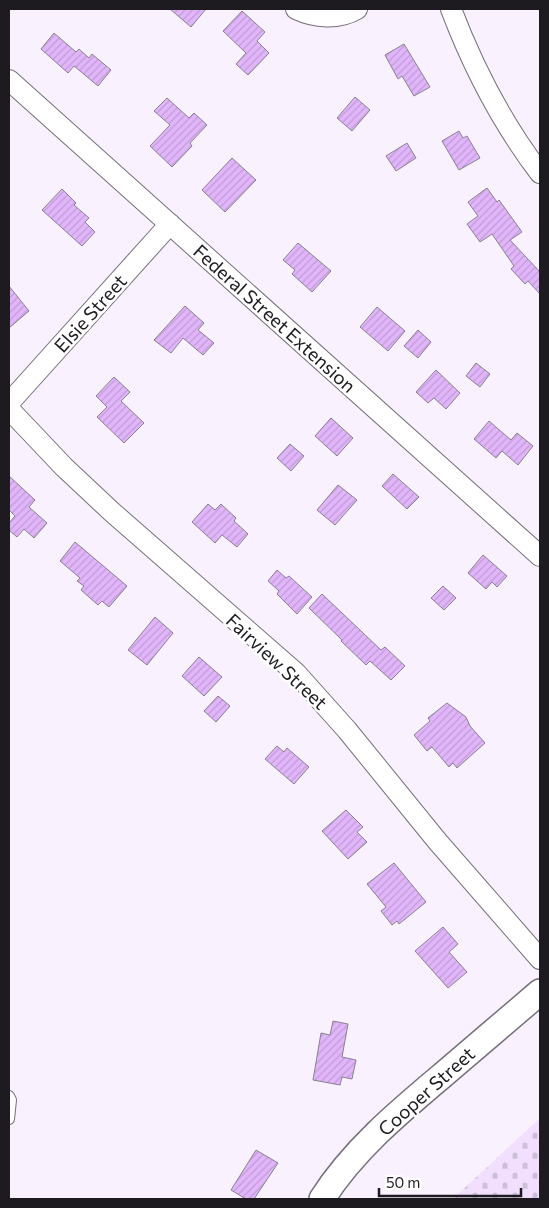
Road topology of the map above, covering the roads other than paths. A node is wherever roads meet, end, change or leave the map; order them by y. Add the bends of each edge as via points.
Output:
1 (296, 9) edge
2 (357, 9) edge
3 (451, 9) edge
4 (9, 80) edge
5 (540, 173) edge
6 (170, 224) junction
7 (9, 403) edge
8 (9, 409) edge
9 (540, 556) edge
10 (540, 959) edge
11 (540, 992) edge
12 (9, 1096) edge
13 (9, 1119) edge
14 (322, 1199) edge

1 - 2 street via 313,15 333,16 349,14
3 - 5 street via 487,90
4 - 6 street, Federal Street Extension
6 - 7 street, Elsie Street
6 - 9 street, Federal Street Extension
8 - 10 street, Fairview Street via 112,512 296,673
11 - 14 street, Cooper Street via 413,1099 353,1159
12 - 13 lane

